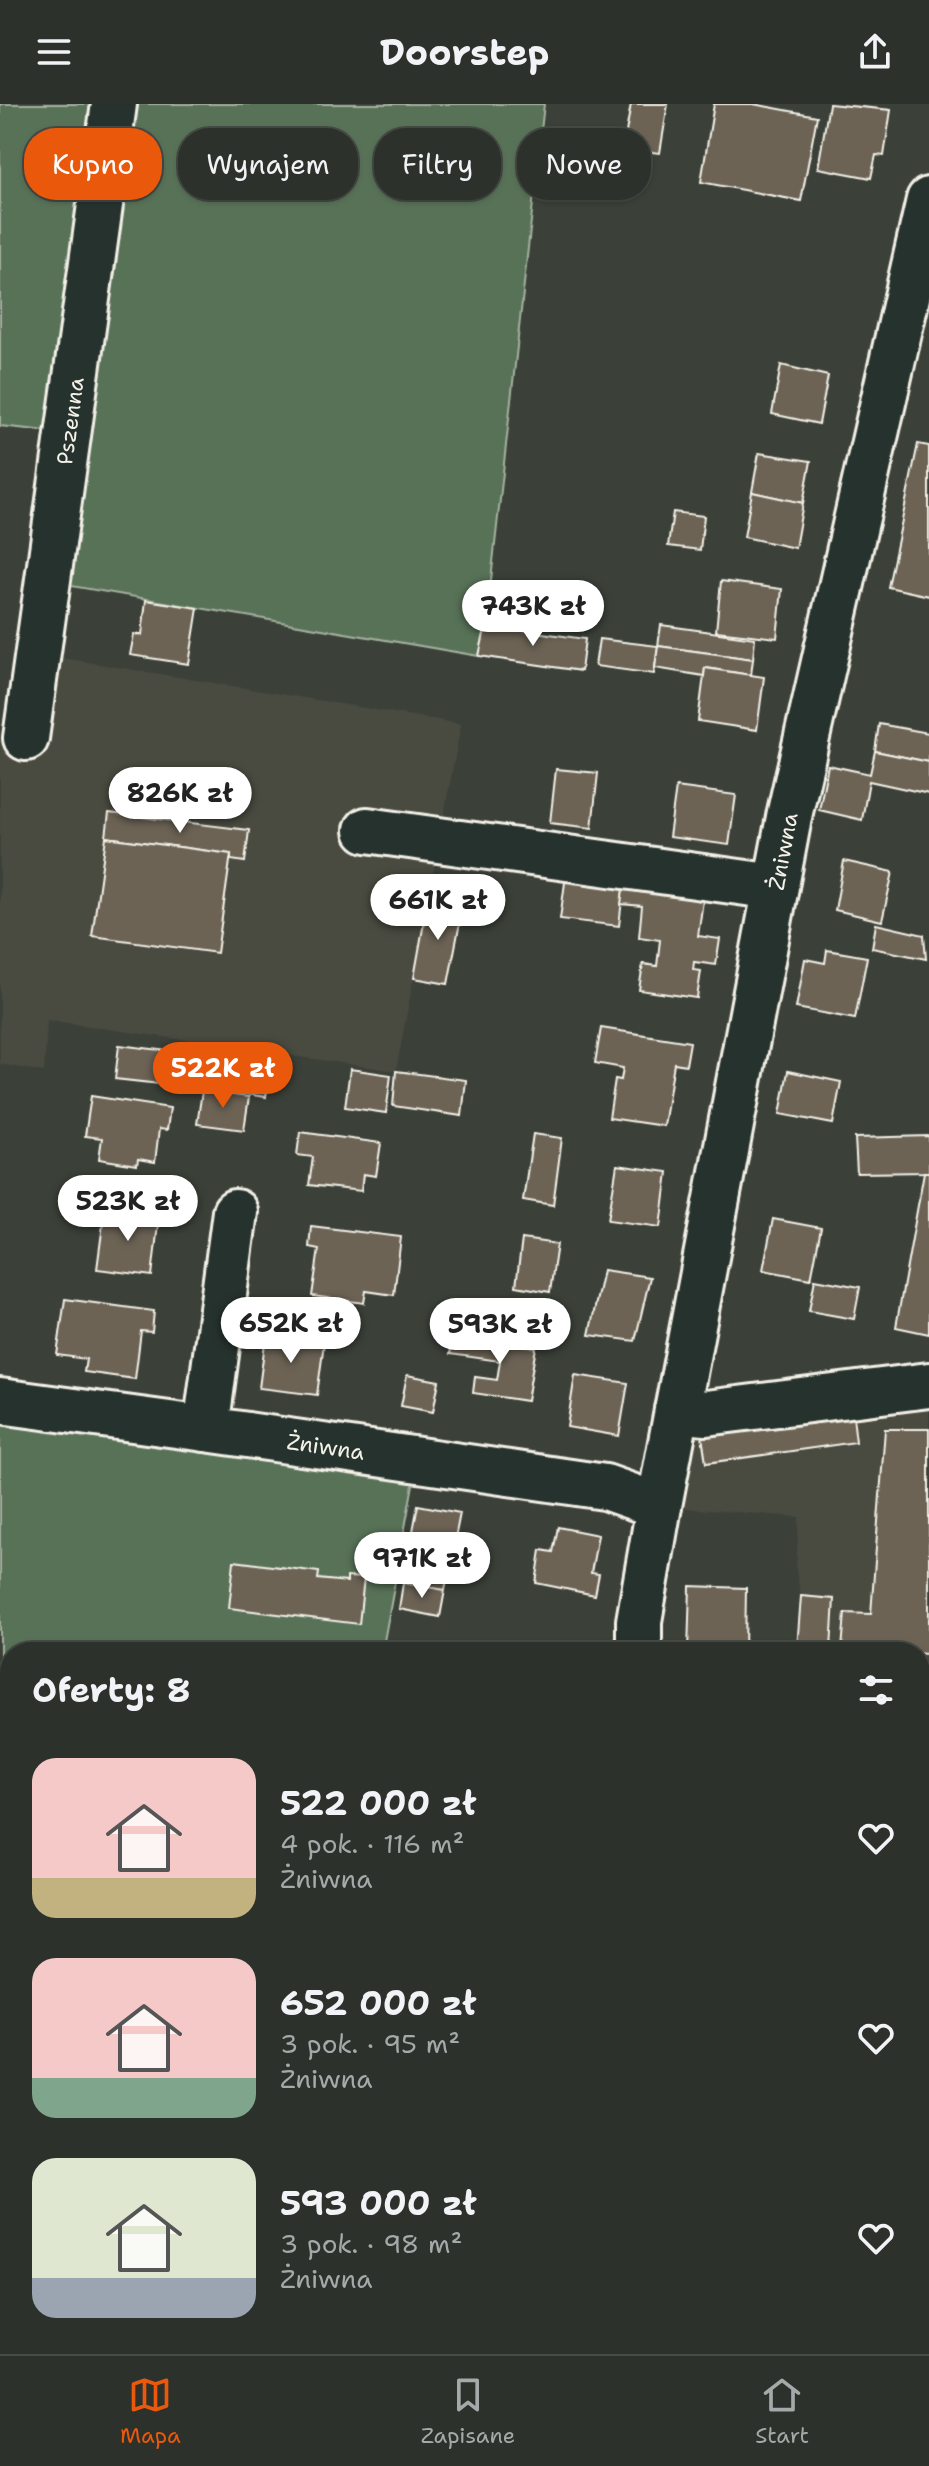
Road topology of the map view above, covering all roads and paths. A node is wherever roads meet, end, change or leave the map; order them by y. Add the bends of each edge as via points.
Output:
1 (114, 104) edge
2 (929, 200) edge
3 (26, 738) dead end
4 (367, 830) dead end
5 (775, 887) junction
6 (235, 1212) dead end
7 (929, 1385) edge
8 (0, 1401) edge
9 (677, 1410) junction
10 (206, 1429) junction
11 (659, 1506) junction
12 (639, 1642) edge

1 - 3 street, Pszenna
2 - 5 street, Żniwna
4 - 5 street
5 - 9 street, Żniwna
6 - 10 street
7 - 9 street via 706,1413
8 - 10 street, Żniwna
9 - 11 street, Żniwna
10 - 11 street, Żniwna via 605,1487
11 - 12 street, Żniwna

